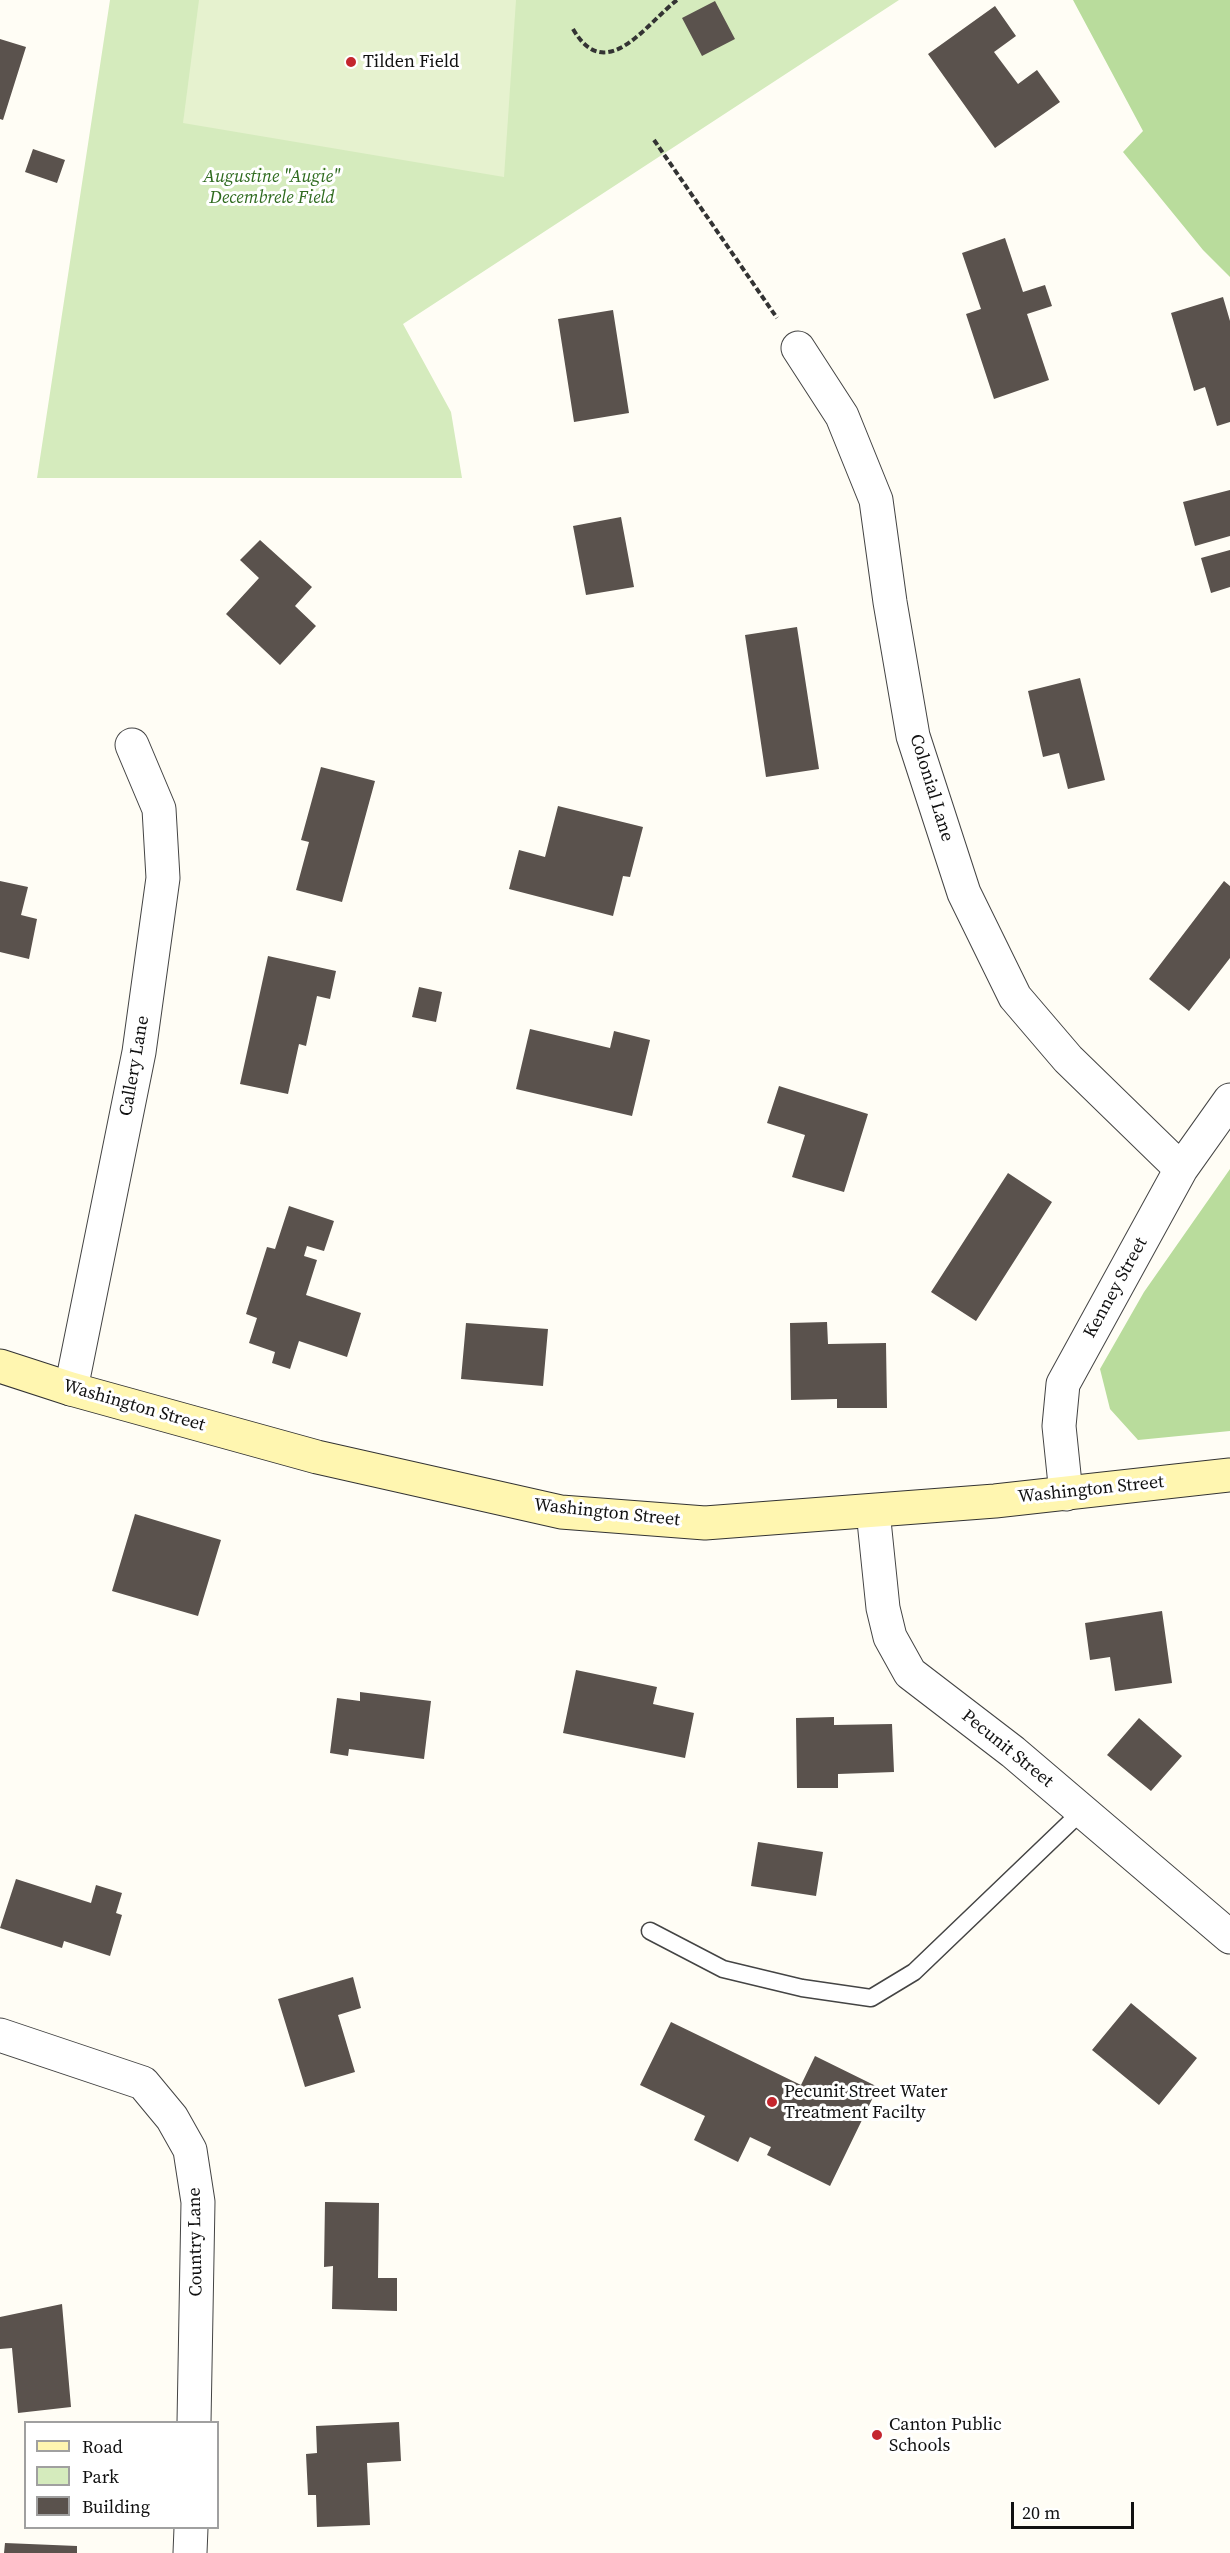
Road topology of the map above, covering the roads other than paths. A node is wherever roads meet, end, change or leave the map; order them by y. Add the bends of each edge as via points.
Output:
1 (798, 348) road end
2 (132, 745) dead end
3 (1230, 1100) edge
4 (1181, 1169) junction
5 (0, 1366) edge
6 (71, 1389) junction
7 (1230, 1474) edge
8 (1066, 1494) junction
9 (873, 1511) junction
10 (1082, 1811) junction
11 (650, 1931) dead end
12 (1230, 1937) edge
13 (0, 2035) edge
14 (194, 2421) edge
15 (191, 2529) edge
16 (190, 2553) edge

1 - 4 street, Colonial Lane via 842,416 876,500 913,736 964,893 1016,997 1068,1059
2 - 6 street, Callery Lane via 159,809 163,878 139,1052
3 - 4 street, Kenney Street
4 - 8 street, Kenney Street via 1063,1384 1059,1426
5 - 6 main road, Washington Street
6 - 9 main road, Washington Street via 317,1457 561,1512 705,1523
7 - 8 main road, Washington Street
8 - 9 main road, Washington Street
9 - 10 street, Pecunit Street via 883,1608 890,1637 910,1672
10 - 11 lane via 914,1972 871,1998 802,1988 723,1969
10 - 12 street, Pecunit Street
13 - 14 street, Country Lane via 143,2083 172,2118 190,2150 198,2202
15 - 16 street

